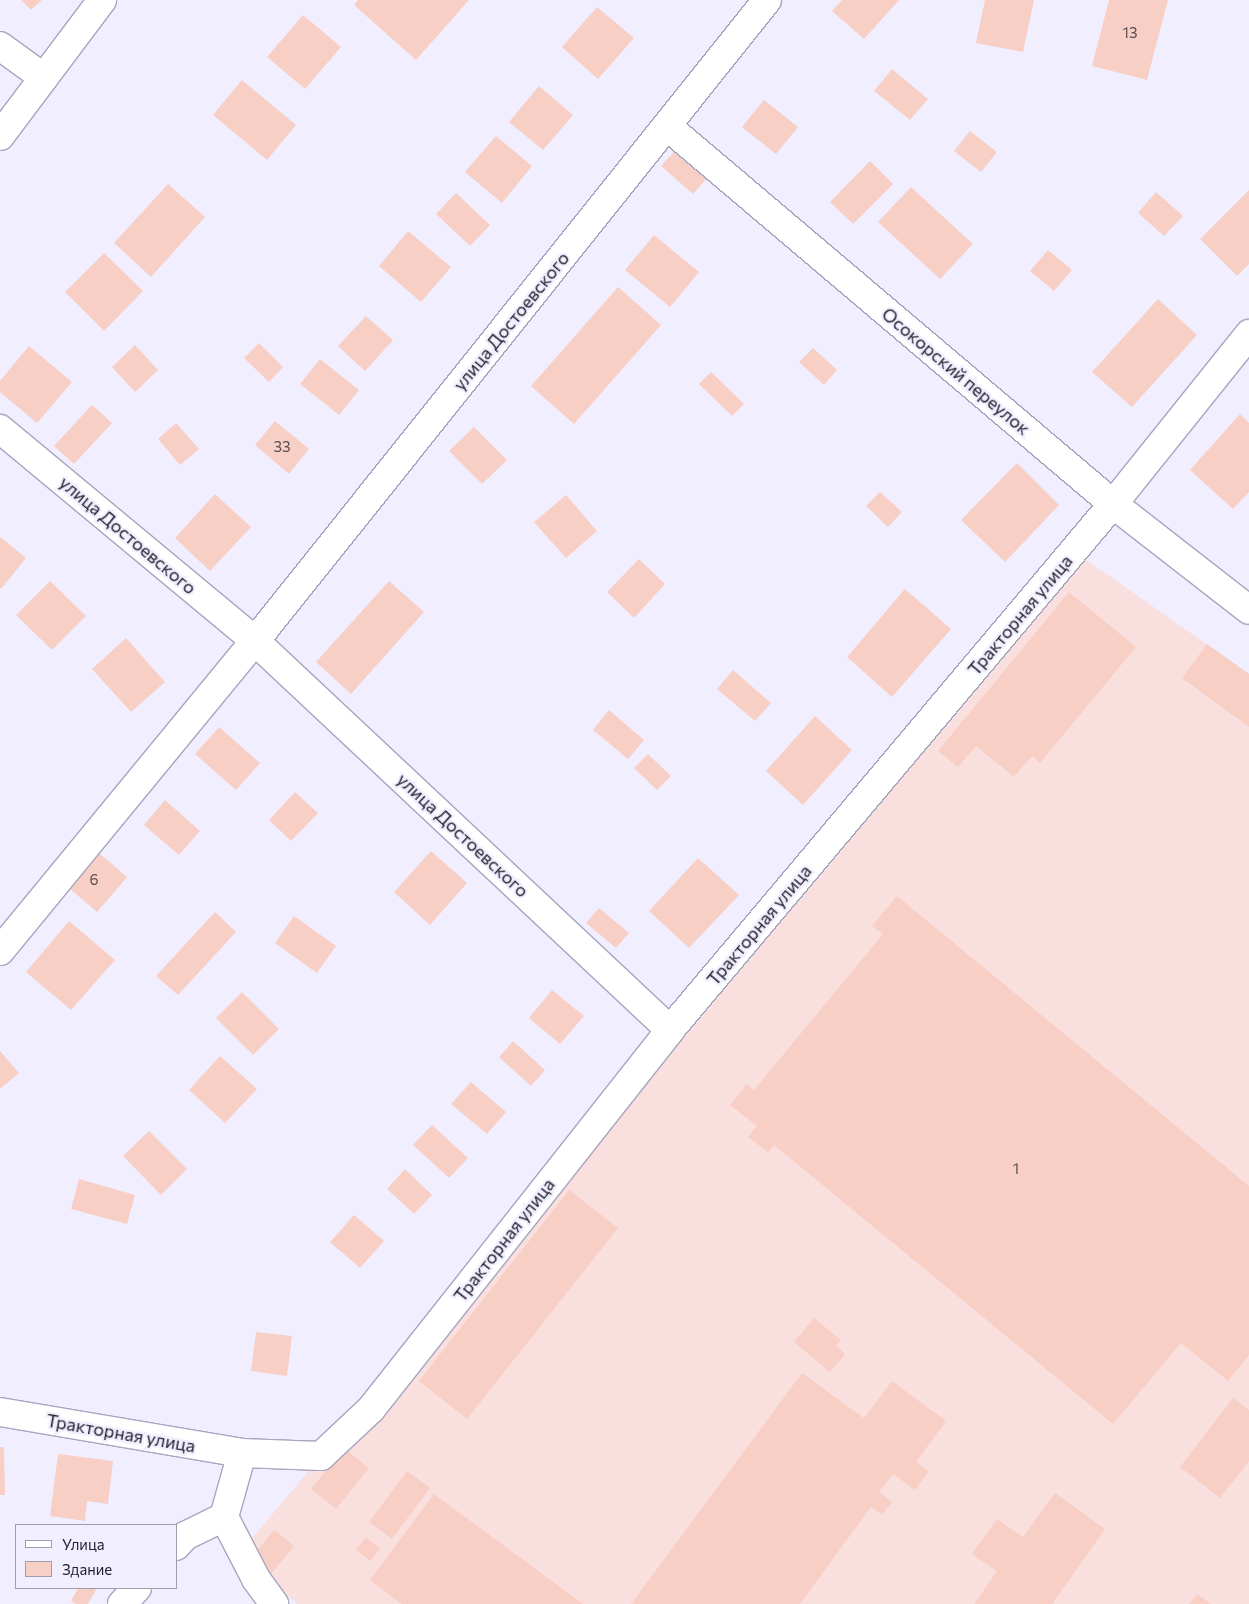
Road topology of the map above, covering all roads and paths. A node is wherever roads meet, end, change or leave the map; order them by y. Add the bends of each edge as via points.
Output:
1 (102, 0) edge
2 (767, 0) edge
3 (0, 46) edge
4 (44, 78) junction
5 (667, 126) junction
6 (0, 136) edge
7 (1249, 334) edge
8 (0, 429) edge
9 (1113, 504) junction
10 (1249, 610) edge
11 (255, 641) junction
12 (0, 952) edge
13 (670, 1030) junction
14 (0, 1412) edge
15 (242, 1453) junction
16 (224, 1517) junction
17 (178, 1544) edge
18 (136, 1589) edge
19 (122, 1604) edge
20 (274, 1604) edge

1 - 4 street
2 - 5 street, улица Достоевского
3 - 4 street
4 - 6 street
5 - 9 street, Осокорский переулок
5 - 11 street, улица Достоевского
7 - 9 street, Тракторная улица
8 - 11 street, улица Достоевского
9 - 10 street, Осокорский переулок
9 - 13 street, Тракторная улица
11 - 12 street, улица Достоевского
11 - 13 street, улица Достоевского
13 - 15 street, Тракторная улица via 371,1409 321,1456
14 - 15 street, Тракторная улица
15 - 16 street
16 - 17 street via 186,1536
16 - 20 street via 256,1579
18 - 19 street

